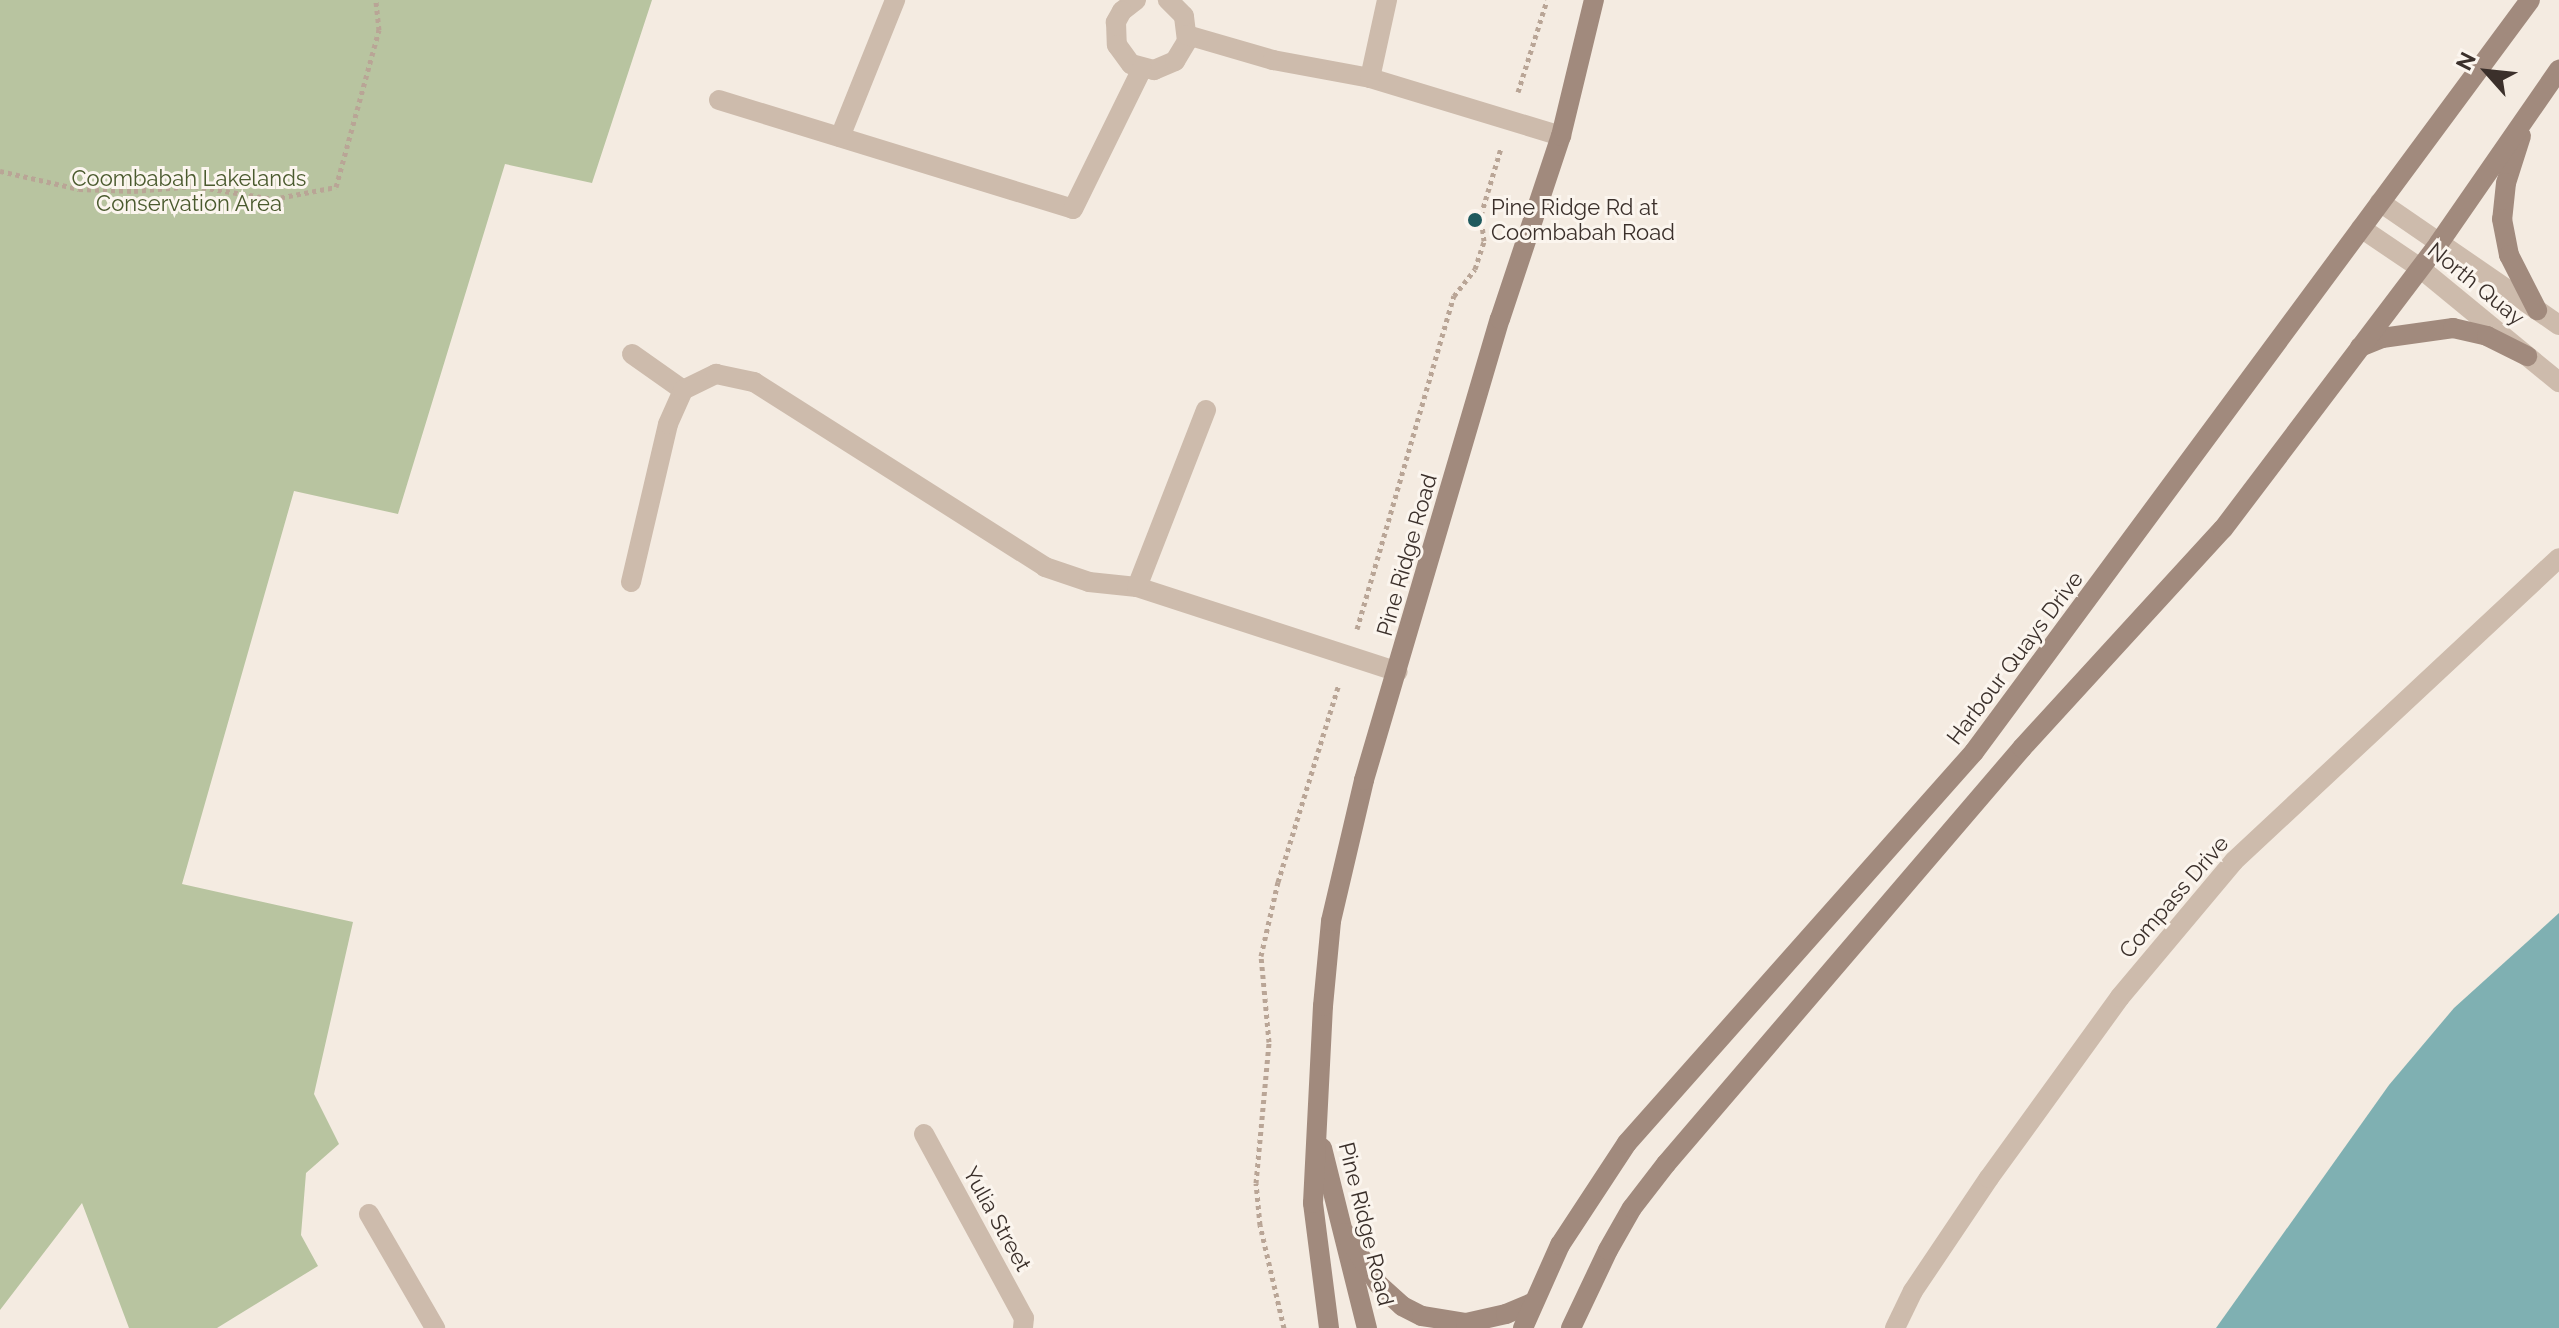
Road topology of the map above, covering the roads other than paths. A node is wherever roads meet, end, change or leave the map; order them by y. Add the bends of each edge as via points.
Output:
1 (895, 0) edge
2 (1136, 0) edge
3 (1168, 0) edge
4 (1387, 0) edge
5 (1594, 0) edge
6 (2530, 0) edge
7 (1187, 35) junction
8 (1142, 69) junction
9 (2559, 70) edge
10 (1370, 78) junction
11 (719, 100) dead end
12 (2527, 117) junction
13 (1561, 136) junction
14 (840, 137) junction
15 (2380, 202) junction
16 (2361, 228) junction
17 (2439, 243) junction
18 (2420, 268) junction
19 (2537, 310) junction
20 (2559, 325) edge
21 (2360, 347) junction
22 (632, 354) dead end
23 (2527, 356) junction
24 (2559, 382) edge
25 (683, 390) junction
26 (1206, 410) dead end
27 (2559, 558) edge
28 (631, 582) dead end
29 (1137, 587) junction
30 (1398, 672) junction
31 (1318, 1133) junction
32 (924, 1134) dead end
33 (369, 1214) dead end
34 (1345, 1233) junction
35 (1534, 1302) junction
36 (435, 1328) edge
37 (1023, 1328) edge
38 (1329, 1328) edge
39 (1367, 1328) edge
40 (1523, 1328) edge
41 (1571, 1328) edge
42 (1895, 1328) edge

1 - 14 street
2 - 8 street via 1122,11 1115,33 1122,56
3 - 7 street via 1184,16
4 - 10 street
5 - 13 street, Pine Ridge Road
6 - 15 street, Harbour Quays Drive
7 - 8 street via 1175,61
7 - 10 street via 1273,60
8 - 14 street via 1073,209
9 - 12 street
10 - 13 street
11 - 14 street
12 - 17 street
12 - 19 street via 2506,183 2502,219 2509,255
13 - 30 street, Pine Ridge Road via 1500,319
15 - 16 street, Harbour Quays Drive
15 - 17 street, North Quay
16 - 18 street, North Quay
16 - 35 street, Harbour Quays Drive via 1974,752 1627,1143 1560,1245
17 - 18 street
17 - 19 street, North Quay
18 - 21 street
18 - 23 street, North Quay
19 - 20 street, North Quay
21 - 23 street via 2382,338 2453,328 2487,336
21 - 41 street via 2223,529 2022,748 1666,1164 1632,1208
22 - 25 street
23 - 24 street, North Quay
25 - 28 street via 668,424
25 - 29 street via 716,374 754,382 1045,567 1089,582
26 - 29 street
27 - 42 street, Compass Drive via 2234,861 2101,1023 1929,1265
29 - 30 street
30 - 31 street, Pine Ridge Road via 1364,780 1331,921
31 - 34 street, Pine Ridge Road
31 - 38 street, Pine Ridge Road via 1313,1203
32 - 37 street, Yulia Street via 1024,1318
33 - 36 street
34 - 35 street via 1379,1285 1422,1316 1466,1323
34 - 39 street, Pine Ridge Road
35 - 40 street, Harbour Quays Drive

